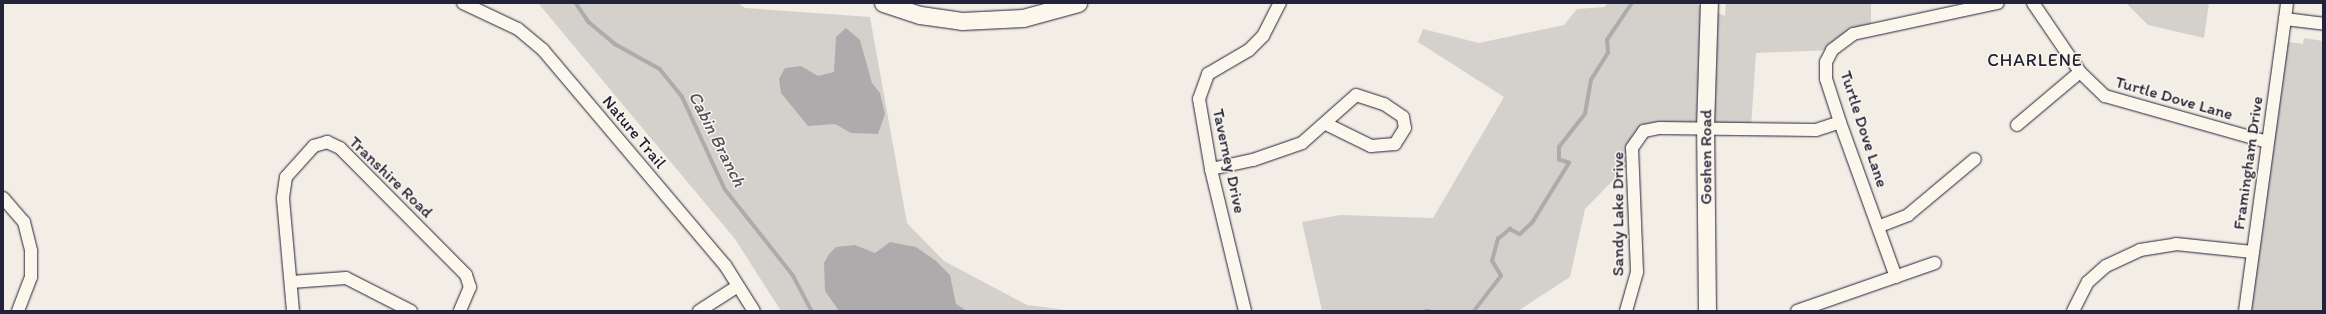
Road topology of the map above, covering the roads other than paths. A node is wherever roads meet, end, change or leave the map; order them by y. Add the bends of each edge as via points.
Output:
1 (464, 3) edge
2 (883, 3) edge
3 (1078, 3) edge
4 (1280, 3) edge
5 (1709, 3) edge
6 (1998, 3) edge
7 (2033, 3) edge
8 (2287, 3) edge
9 (2285, 19) junction
10 (2323, 24) edge
11 (2080, 72) junction
12 (1840, 122) junction
13 (1326, 124) junction
14 (2017, 125) dead end
15 (1705, 128) junction
16 (2268, 142) junction
17 (1975, 159) dead end
18 (1212, 169) junction
19 (3, 198) edge
20 (1880, 226) junction
21 (2253, 252) junction
22 (1935, 263) dead end
23 (1896, 277) junction
24 (291, 282) junction
25 (738, 286) junction
26 (18, 311) edge
27 (292, 311) edge
28 (411, 311) edge
29 (460, 311) edge
30 (699, 311) edge
31 (754, 311) edge
32 (1245, 311) edge
33 (1626, 311) edge
34 (1707, 311) edge
35 (1797, 311) edge
36 (2073, 311) edge
37 (2245, 311) edge

1 - 25 street, Nature Trail via 518,29 543,50 725,265
2 - 3 street via 920,15 962,21 1022,18
4 - 18 street, Taverney Drive via 1263,36 1249,50 1215,68 1203,83 1200,115
5 - 15 street, Goshen Road
6 - 12 street, Turtle Dove Lane via 1853,34 1841,42 1826,62 1826,79
7 - 11 street, Turtle Dove Lane
8 - 9 street, Framingham Drive
9 - 10 street
9 - 16 street, Framingham Drive
11 - 14 street
11 - 16 street, Turtle Dove Lane via 2094,88 2117,102
12 - 15 street via 1816,130
12 - 20 street, Turtle Dove Lane
13 - 13 street via 1347,99 1363,95 1403,117 1405,128 1395,144 1370,146
13 - 18 street via 1302,142 1253,160
15 - 33 street, Sandy Lake Drive via 1644,131 1632,148 1637,272
15 - 34 street, Goshen Road
16 - 21 street, Framingham Drive
17 - 20 street via 1908,215
18 - 32 street, Taverney Drive
19 - 26 street via 24,222 31,251 31,277
20 - 23 street, Turtle Dove Lane
21 - 36 street via 2176,244 2140,250 2106,266 2092,278
21 - 37 street, Framingham Drive
22 - 23 street
23 - 35 street
24 - 27 street, Transhire Road
24 - 28 street via 346,278
24 - 29 street, Transhire Road via 283,198 286,177 314,146 327,142 340,148 466,275 470,287
25 - 30 street
25 - 31 street, Nature Trail

